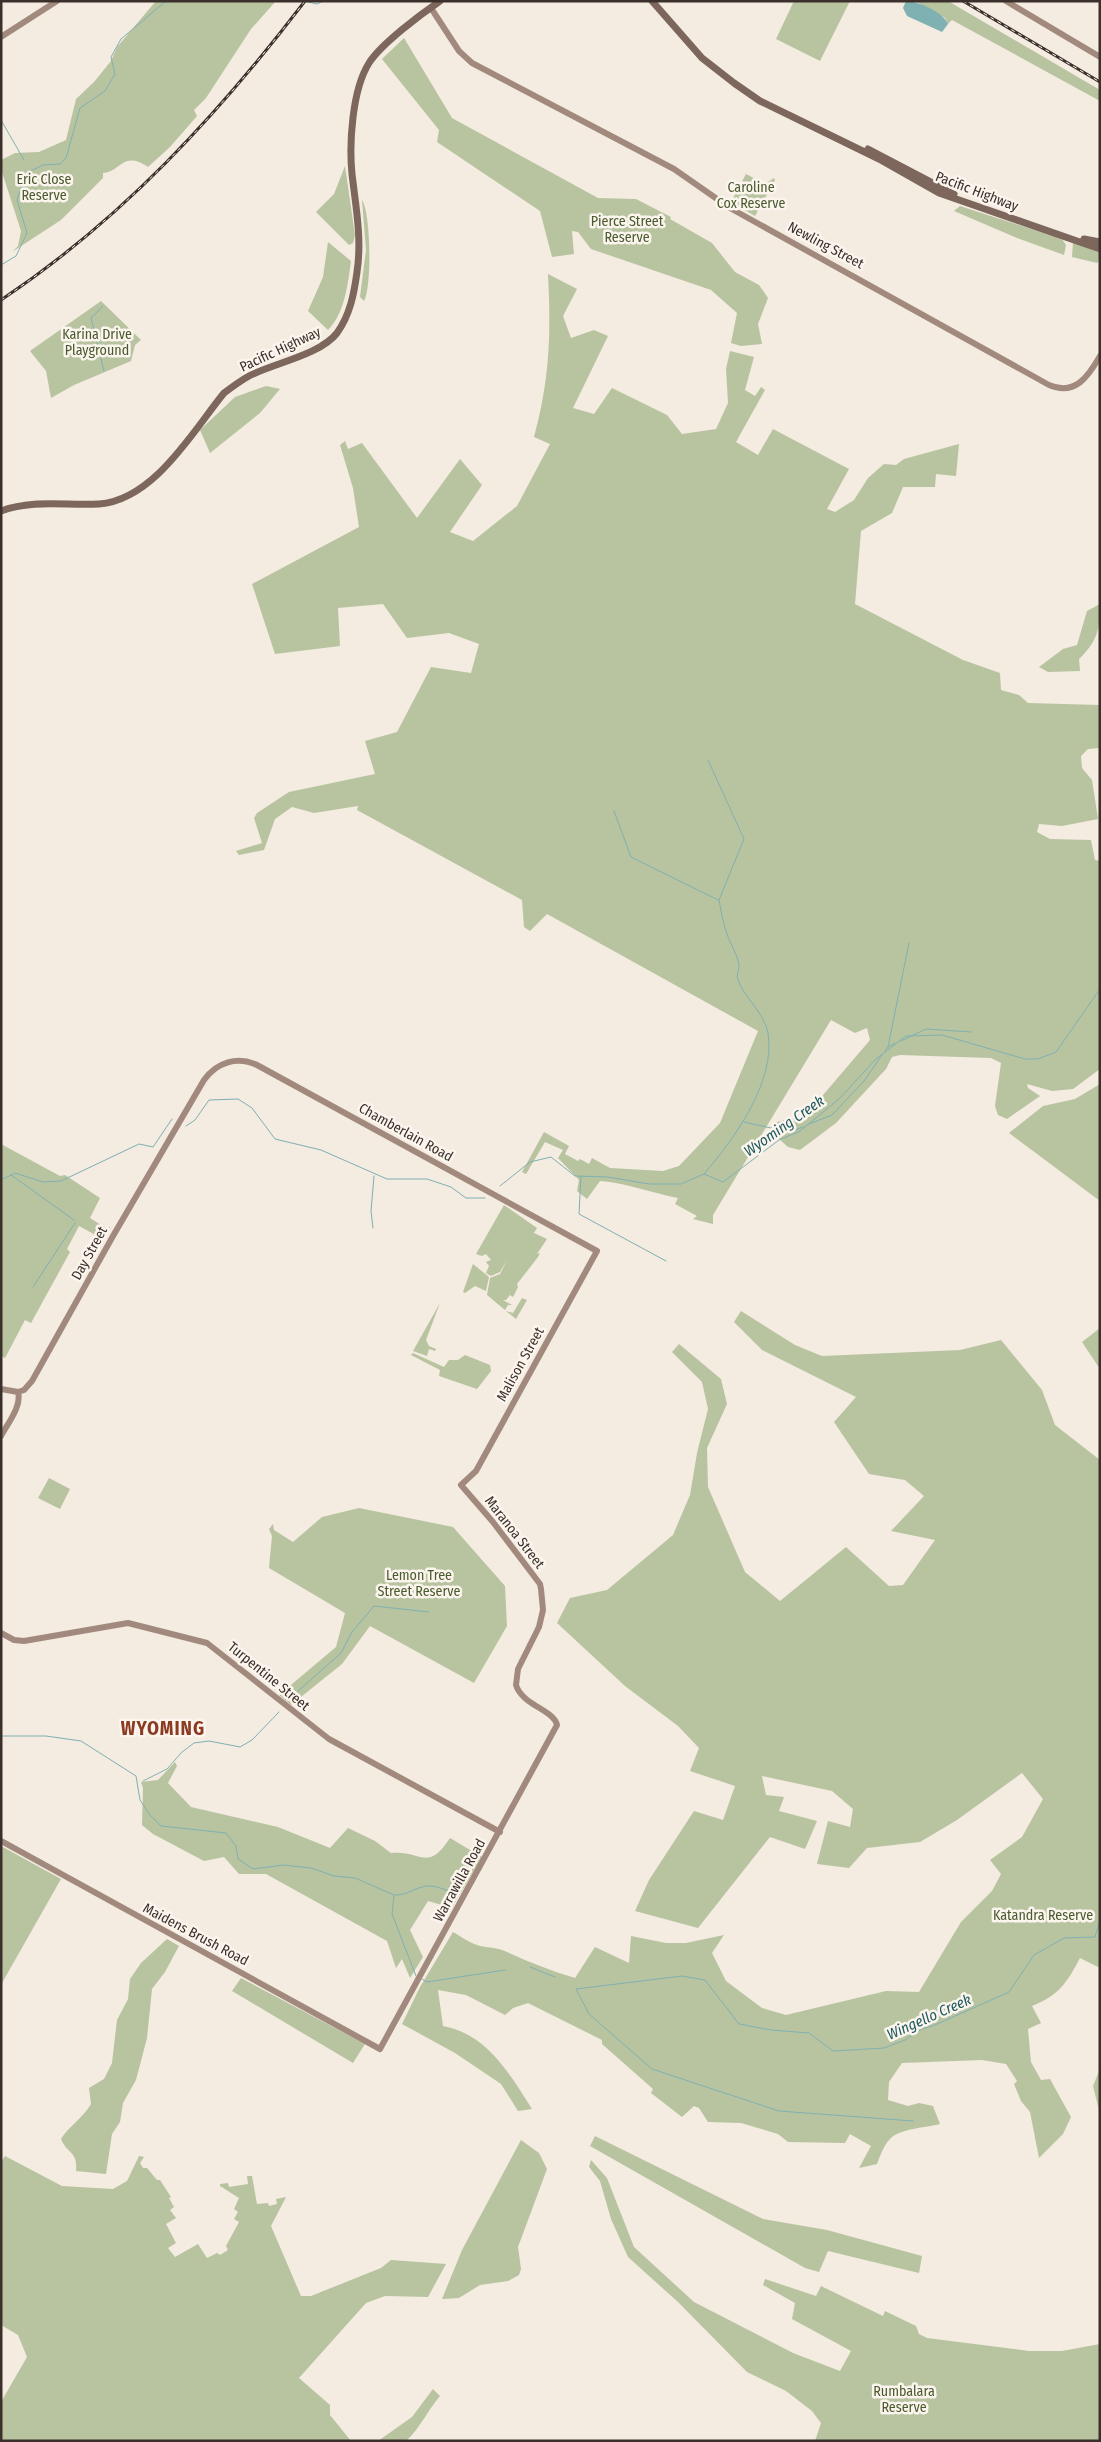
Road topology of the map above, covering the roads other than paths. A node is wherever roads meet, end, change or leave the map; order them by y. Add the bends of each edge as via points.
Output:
1 (57, 1) edge
2 (440, 1) edge
3 (652, 1) edge
4 (1006, 1) edge
5 (431, 8) junction
6 (1, 37) edge
7 (1100, 57) edge
8 (885, 160) junction
9 (1100, 244) edge
10 (1100, 249) edge
11 (1100, 356) edge
12 (1, 511) edge
13 (204, 1080) joint
14 (597, 1250) joint
15 (1, 1389) edge
16 (18, 1392) junction
17 (1, 1436) edge
18 (461, 1485) joint
19 (1, 1633) edge
20 (557, 1723) joint
21 (500, 1832) junction
22 (1, 1841) edge
23 (380, 2049) joint

1 - 6 street
2 - 5 main road, Pacific Highway
3 - 8 main road, Pacific Highway via 702,58 734,83 760,100
4 - 7 street
5 - 11 street, Newling Street via 459,51 478,66 674,169 726,205 1049,385 1074,387 1086,378
5 - 12 main road, Pacific Highway via 374,56 363,76 351,152 359,259 352,304 336,335 316,348 250,375 234,385 224,393 168,464 124,498 98,504 27,504
8 - 9 main road, Pacific Highway via 961,198
8 - 10 main road, Pacific Highway via 945,195
13 - 14 street, Chamberlain Road via 226,1062 242,1060 252,1063
13 - 16 street, Day Street via 32,1381
14 - 18 street, Malison Street via 480,1465
15 - 16 street
16 - 17 street via 17,1407
18 - 20 street, Maranoa Street via 540,1584 543,1610 539,1627 518,1669 516,1686 526,1699
19 - 21 street, Turpentine Street via 24,1641 128,1623 207,1643 329,1739
20 - 21 street, Warrawilla Road
21 - 23 street, Warrawilla Road
22 - 23 street, Maidens Brush Road

